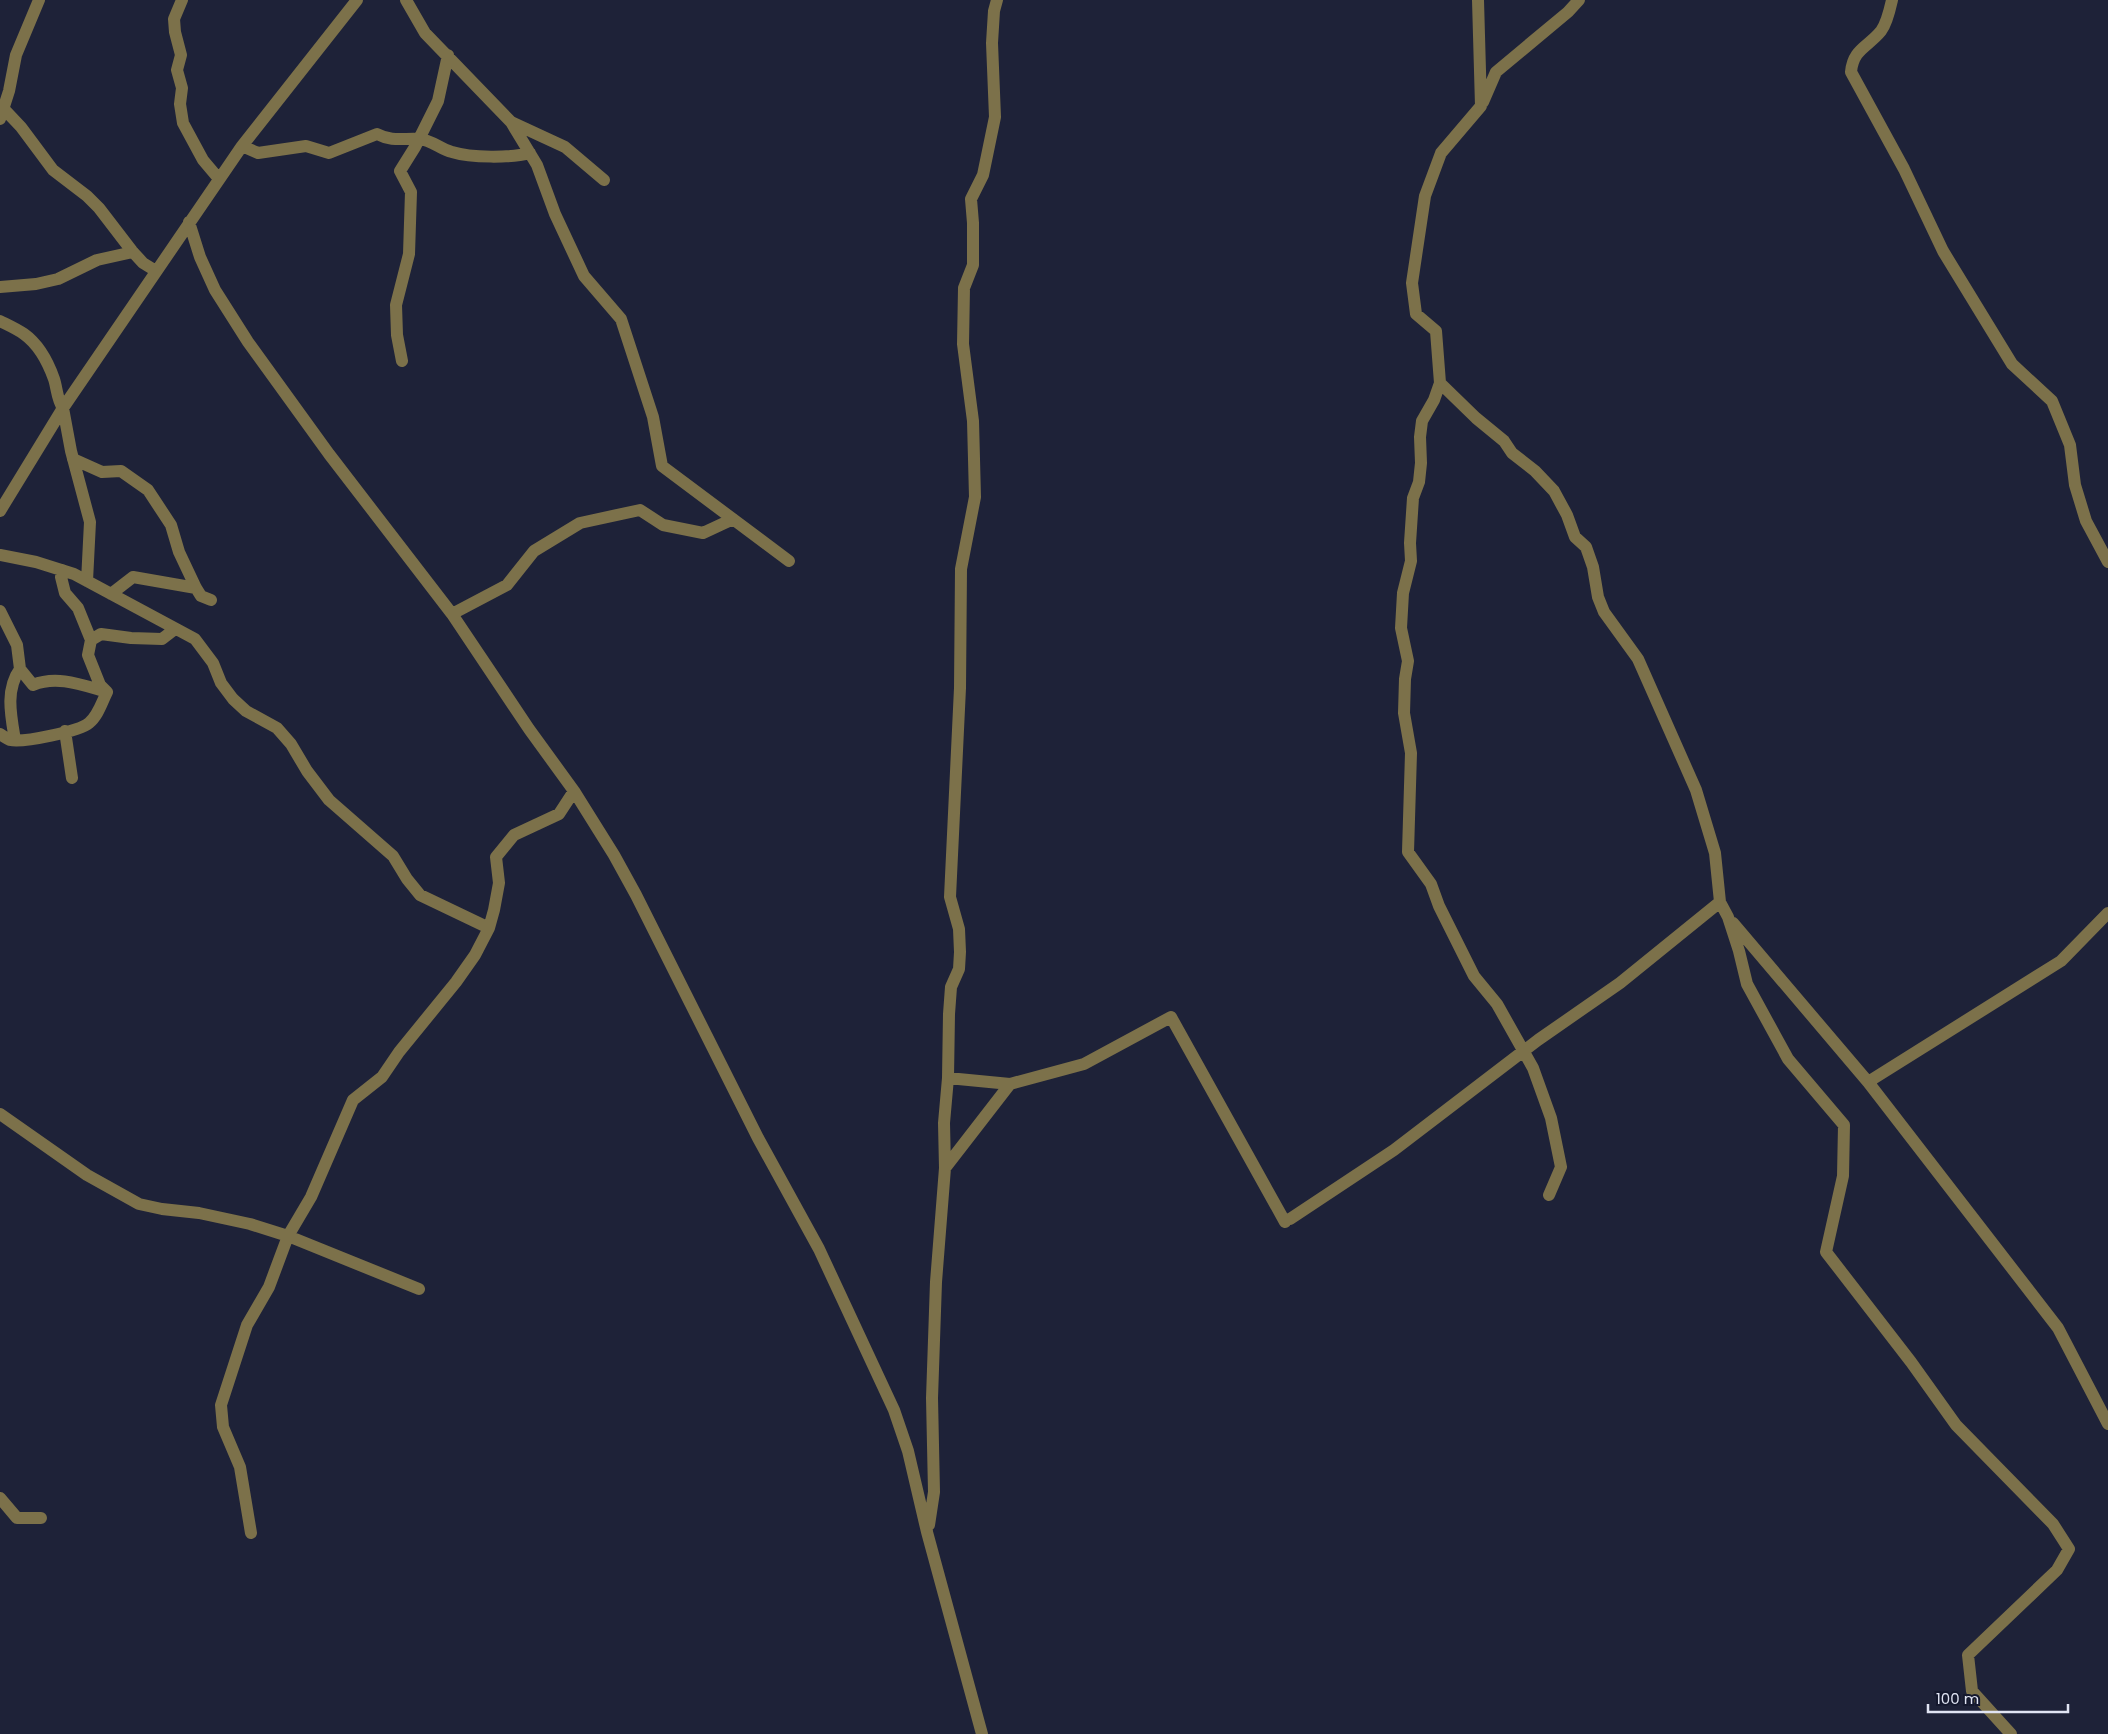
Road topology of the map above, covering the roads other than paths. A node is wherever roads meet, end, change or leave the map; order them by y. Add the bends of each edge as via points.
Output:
1 (39, 0) edge
2 (182, 0) edge
3 (357, 0) edge
4 (406, 0) edge
5 (997, 0) edge
6 (1478, 0) edge
7 (1579, 0) edge
8 (1892, 0) edge
9 (448, 55) junction
10 (1481, 106) junction
11 (1, 112) edge
12 (511, 122) junction
13 (419, 139) junction
14 (242, 146) junction
15 (530, 153) junction
16 (219, 179) junction
17 (604, 180) dead end
18 (189, 222) junction
19 (133, 252) junction
20 (156, 271) junction
21 (0, 287) edge
22 (0, 321) edge
23 (402, 361) dead end
24 (1440, 382) junction
25 (63, 408) junction
26 (73, 459) junction
27 (0, 511) edge
28 (733, 519) junction
29 (0, 554) edge
30 (788, 561) dead end
31 (2108, 562) edge
32 (62, 570) junction
33 (87, 581) junction
34 (196, 588) junction
35 (111, 594) junction
36 (211, 600) dead end
37 (0, 611) edge
38 (452, 614) junction
39 (175, 629) junction
40 (91, 640) junction
41 (20, 669) junction
42 (107, 692) junction
43 (65, 730) junction
44 (0, 734) edge
45 (15, 740) junction
46 (72, 778) dead end
47 (574, 791) junction
48 (1720, 902) junction
49 (2108, 913) edge
50 (1728, 917) junction
51 (488, 928) junction
52 (1524, 1052) junction
53 (948, 1078) junction
54 (1868, 1082) junction
55 (1010, 1084) junction
56 (0, 1114) edge
57 (945, 1168) junction
58 (1549, 1195) dead end
59 (288, 1236) junction
60 (419, 1289) dead end
61 (2108, 1424) edge
62 (0, 1498) edge
63 (41, 1518) dead end
64 (927, 1532) junction
65 (251, 1533) dead end
66 (982, 1734) edge
67 (2011, 1734) edge

1 - 11 street via 16,56
2 - 16 street via 174,19 181,56 177,70 182,88 183,123 203,160
3 - 14 street
4 - 9 street via 425,33
5 - 53 street via 992,43 995,117 983,175 972,199 973,266 964,288 963,344 973,421 975,497 961,568 960,688 950,898 959,930 960,952 959,969 951,987
6 - 10 street
7 - 10 street via 1496,72
8 - 31 street via 1883,29 1857,53 1852,60 1851,72 1904,169 1943,251 2007,356 2052,401 2070,445 2075,485 2086,521
9 - 12 street
9 - 13 street via 438,101
10 - 24 street via 1441,153 1425,196 1415,252 1412,283 1416,314 1436,331
11 - 19 street via 21,127 53,170 99,208
12 - 15 street
12 - 17 street via 565,146
13 - 14 street via 387,140 377,134 329,153 306,146 258,153
13 - 15 street via 451,152 473,156
13 - 23 street via 400,171 411,192 409,254 396,305
14 - 16 street
15 - 28 street via 584,276 621,319 654,418 662,466
16 - 18 street
18 - 20 street
18 - 38 street via 215,290 248,342
19 - 20 street
19 - 21 street via 97,260 58,279
20 - 25 street
22 - 25 street via 23,333 39,348 52,371
24 - 48 street via 1554,491 1576,537 1586,547 1604,612 1638,658 1696,790 1714,853
24 - 52 street via 1422,421 1419,482 1413,498 1411,561 1403,593 1401,628 1408,661 1404,713 1411,753 1408,852 1432,884 1439,906 1474,976 1497,1004
25 - 26 street
25 - 27 street
26 - 33 street via 90,522
26 - 34 street via 102,472 121,471 148,490 171,525 179,552
28 - 30 street
28 - 38 street via 703,533 663,525 640,510 580,523 534,551 506,584
29 - 32 street
32 - 33 street
32 - 40 street via 65,593 78,608
33 - 35 street
34 - 35 street via 133,577
34 - 36 street via 201,596
35 - 39 street
37 - 41 street via 17,646
38 - 47 street
39 - 40 street via 162,639 101,634
39 - 51 street via 195,639 233,699 277,728 329,800 393,856 420,895
40 - 42 street via 88,655 100,685
41 - 42 street via 33,685 44,680 70,682
41 - 45 street via 14,677 9,708
42 - 43 street via 91,722 82,728
43 - 45 street via 48,737
43 - 46 street
44 - 45 street
47 - 51 street via 560,814 514,836 496,857 499,883
47 - 64 street via 636,895 758,1138 819,1249 894,1410 908,1451
48 - 50 street
48 - 52 street via 1620,983
49 - 54 street via 2061,961
50 - 54 street
50 - 67 street via 1747,984 1783,1050 1844,1125 1843,1176 1826,1252 1956,1425 2053,1524 2069,1549 2056,1570 1968,1655 1972,1691
51 - 59 street via 470,962 382,1077 353,1100 311,1197
52 - 55 street via 1394,1150 1288,1220 1172,1017 1084,1064
52 - 58 street via 1552,1118 1561,1167
53 - 55 street
53 - 57 street
54 - 61 street via 2058,1328
55 - 57 street
56 - 59 street via 87,1175 139,1204 233,1220
57 - 64 street via 936,1282 932,1398 934,1492
59 - 60 street
59 - 65 street via 269,1288 248,1326 221,1406 223,1427 240,1467
62 - 63 street via 17,1518
64 - 66 street

